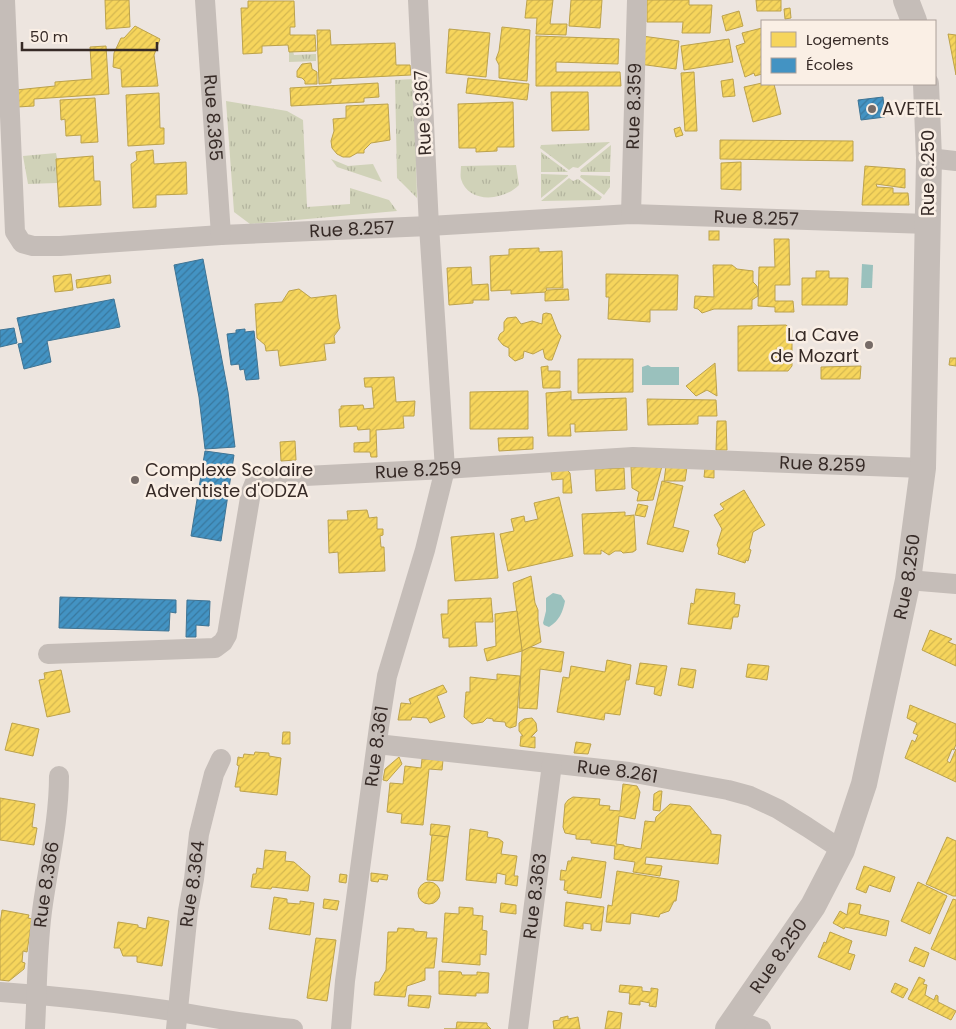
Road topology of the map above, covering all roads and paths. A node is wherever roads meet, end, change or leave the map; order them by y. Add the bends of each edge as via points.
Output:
1 (5, 0) edge
2 (205, 0) edge
3 (418, 0) edge
4 (637, 0) edge
5 (906, 0) edge
6 (914, 20) edge
7 (926, 85) edge
8 (929, 158) junction
9 (956, 162) edge
10 (631, 214) junction
11 (928, 224) junction
12 (429, 226) junction
13 (221, 235) junction
14 (923, 468) junction
15 (445, 469) junction
16 (908, 580) junction
17 (956, 584) edge
18 (48, 654) dead end
19 (377, 744) junction
20 (221, 758) dead end
21 (552, 764) junction
22 (59, 776) dead end
23 (842, 850) junction
24 (0, 992) edge
25 (37, 994) junction
26 (177, 1021) edge
27 (732, 1024) edge
28 (35, 1029) edge
29 (294, 1029) edge
30 (341, 1029) edge
31 (518, 1029) edge
32 (761, 1029) edge

1 - 13 street, Rue 8.257 via 15,232 22,243 60,246
2 - 13 street, Rue 8.365
3 - 12 street, Rue 8.367
4 - 10 street, Rue 8.359
5 - 6 street
7 - 8 street, Rue 8.250
8 - 9 street
8 - 11 street, Rue 8.250
10 - 11 street, Rue 8.257
10 - 12 street, Rue 8.257
11 - 14 street, Rue 8.250
12 - 13 street, Rue 8.257
12 - 15 street, Rue 8.367
14 - 15 street, Rue 8.259 via 633,457
14 - 16 street, Rue 8.250
15 - 18 street, Rue 8.259 via 265,478 255,482 227,635 223,642 215,648
15 - 19 street, Rue 8.361 via 387,676
16 - 17 street
16 - 23 street, Rue 8.250 via 864,784
19 - 21 street, Rue 8.261
19 - 30 street, Rue 8.361
20 - 26 street, Rue 8.364 via 200,834 188,911
21 - 23 street, Rue 8.261 via 629,772 750,796
21 - 31 street, Rue 8.363
22 - 25 street, Rue 8.366 via 58,806 38,946
23 - 27 street, Rue 8.250 via 813,906
24 - 25 street
25 - 26 street
25 - 28 street, Rue 8.366
26 - 29 street via 231,1022
27 - 32 street

